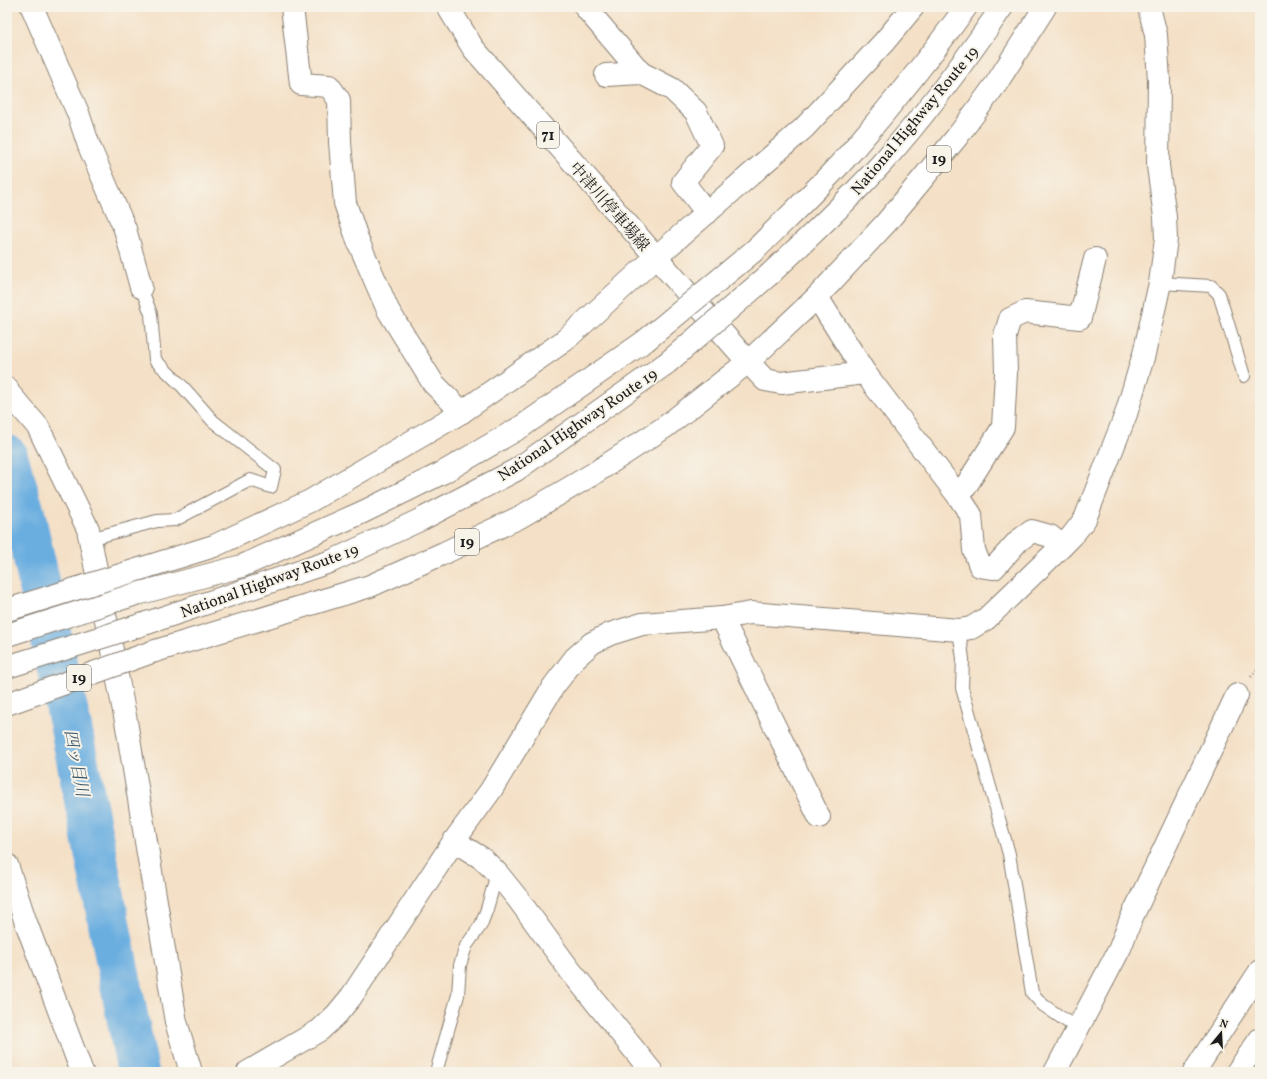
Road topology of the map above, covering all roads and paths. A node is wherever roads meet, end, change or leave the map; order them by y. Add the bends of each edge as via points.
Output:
1 (32, 7) edge
2 (292, 7) edge
3 (448, 7) edge
4 (585, 7) edge
5 (913, 7) edge
6 (966, 7) edge
7 (1002, 7) edge
8 (1045, 7) edge
9 (1149, 7) edge
10 (641, 73) junction
11 (606, 75) dead end
12 (707, 213) junction
13 (656, 258) junction
14 (1095, 259) dead end
15 (1160, 283) junction
16 (141, 287) joint
17 (817, 297) junction
18 (748, 362) junction
19 (866, 373) junction
20 (1244, 376) dead end
21 (7, 388) edge
22 (462, 412) junction
23 (959, 497) junction
24 (90, 539) junction
25 (1062, 546) junction
26 (7, 610) edge
27 (722, 618) junction
28 (959, 630) junction
29 (7, 635) edge
30 (7, 667) edge
31 (1237, 695) dead end
32 (7, 704) edge
33 (819, 817) dead end
34 (454, 841) junction
35 (7, 865) edge
36 (497, 873) junction
37 (16, 916) edge
38 (1260, 971) edge
39 (1078, 1029) junction
40 (1260, 1039) edge
41 (82, 1072) edge
42 (190, 1072) edge
43 (248, 1072) edge
44 (436, 1072) edge
45 (652, 1072) edge
46 (1055, 1072) edge
47 (1194, 1072) edge
48 (1237, 1072) edge

1 - 16 main road via 125,229
2 - 22 main road via 301,84 329,86 339,100 345,203 358,241 388,310 433,383
3 - 13 main road, 中津川停車場線 / 71 via 473,48
4 - 10 main road
5 - 12 main road via 804,128
6 - 29 main road, National Highway Route 19, bridge via 937,47 850,153 755,250 645,342 521,427 423,483 242,566 133,595
7 - 30 main road, National Highway Route 19 / 19, bridge via 970,54 882,163 770,274 667,362 516,470 422,519 332,561
8 - 17 main road, 19 via 996,84 957,137 886,223
9 - 15 main road via 1156,35 1159,80 1158,166 1166,239
10 - 11 main road
10 - 12 main road via 672,89 696,112 712,146 683,182
12 - 13 main road
13 - 18 main road, 中津川停車場線 / 71
13 - 22 main road via 564,340
14 - 23 main road via 1080,318 1025,312 1010,319 1005,335 1003,427
15 - 20 lane via 1211,286 1219,294
15 - 25 main road via 1144,354 1126,414 1085,519
16 - 24 lane via 151,314 155,360 213,421 275,470 271,487 250,480 175,520 157,521
17 - 18 main road, 19
17 - 19 main road
18 - 19 main road, 中津川停車場線 via 765,380 782,383
18 - 32 main road, 19, bridge via 665,427 593,474 520,517 444,553 370,586 152,652
19 - 23 main road
21 - 24 main road via 38,427 88,529
22 - 26 main road, bridge via 310,501 214,546
23 - 25 main road via 971,515 974,550 980,566 994,568 1018,541 1032,531 1050,536
24 - 42 main road via 126,721 176,1022
25 - 28 main road via 986,619 971,628
27 - 28 main road via 751,613
27 - 33 main road
27 - 34 main road via 642,624 610,634 592,643 574,658 553,687 491,790
28 - 39 lane via 963,659 962,688 1009,854 1032,993 1043,1005
31 - 39 main road via 1131,919 1120,948
34 - 36 main road via 483,859
34 - 43 main road via 351,997 336,1015 320,1030
35 - 37 main road
36 - 44 lane via 488,909 481,925 466,946 460,965 458,994
36 - 45 main road via 568,969
37 - 41 main road
38 - 47 main road
39 - 46 main road
40 - 48 main road

